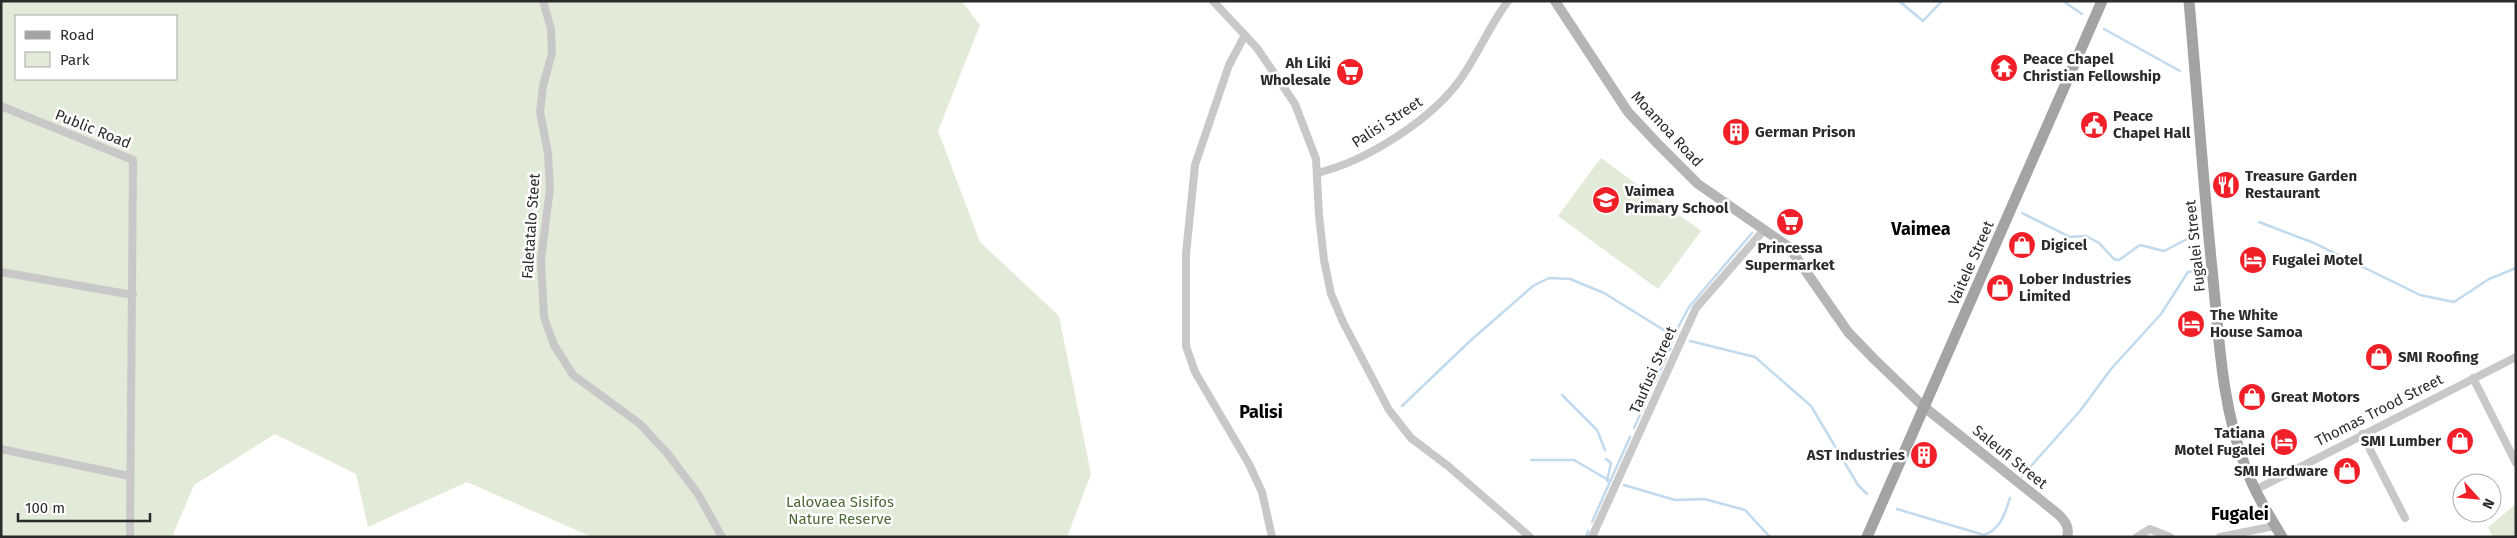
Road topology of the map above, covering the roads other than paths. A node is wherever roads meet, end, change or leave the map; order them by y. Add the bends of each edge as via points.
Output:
1 (543, 1) edge
2 (1213, 1) edge
3 (1508, 1) edge
4 (1555, 1) edge
5 (2102, 1) edge
6 (2189, 1) edge
7 (1245, 35) junction
8 (1, 106) edge
9 (1317, 173) junction
10 (1764, 230) junction
11 (1, 272) edge
12 (133, 296) junction
13 (2516, 357) edge
14 (2473, 378) junction
15 (1923, 406) junction
16 (2362, 434) junction
17 (1, 449) edge
18 (2516, 462) edge
19 (129, 476) junction
20 (2255, 490) junction
21 (2405, 518) dead end
22 (2275, 526) junction
23 (130, 537) edge
24 (722, 537) edge
25 (1272, 537) edge
26 (1530, 537) edge
27 (1592, 537) edge
28 (1867, 537) edge
29 (2067, 537) edge
30 (2137, 537) edge
31 (2170, 537) edge
32 (2220, 537) edge
33 (2282, 537) edge

1 - 24 street, Faletatalo Steet via 551,29 552,53 540,112 549,173 542,260 544,317 554,345 573,375 640,424 667,453 698,494
2 - 7 street
3 - 9 street, Palisi Street via 1462,78 1440,102 1396,136 1338,168
4 - 10 street, Moamoa Road via 1628,112 1698,184
5 - 15 main road, Vaitele Street
6 - 20 main road, Fugalei Street via 2223,374 2230,416
7 - 9 street via 1273,70 1294,104 1316,159
7 - 25 street via 1229,65 1195,165 1186,254 1186,346 1195,372 1259,485
8 - 12 street, Public Road via 133,160
9 - 26 street via 1318,216 1331,294 1389,410 1411,438
10 - 15 street, Moamoa Road via 1789,247 1848,332
10 - 27 street, Taufusi Street via 1696,308
11 - 12 street
12 - 19 street, Public Road
13 - 14 street, Thomas Trood Street
14 - 16 street, Thomas Trood Street
14 - 18 street
15 - 28 main road, Vaitele Street
15 - 29 street, Saleufi Street via 2058,514 2066,522
16 - 20 street, Thomas Trood Street
16 - 21 street
17 - 19 street
19 - 23 street, Public Road
20 - 22 main road, Fugalei Street
22 - 32 street
22 - 33 main road, Fugalei Street
30 - 31 street via 2150,529

